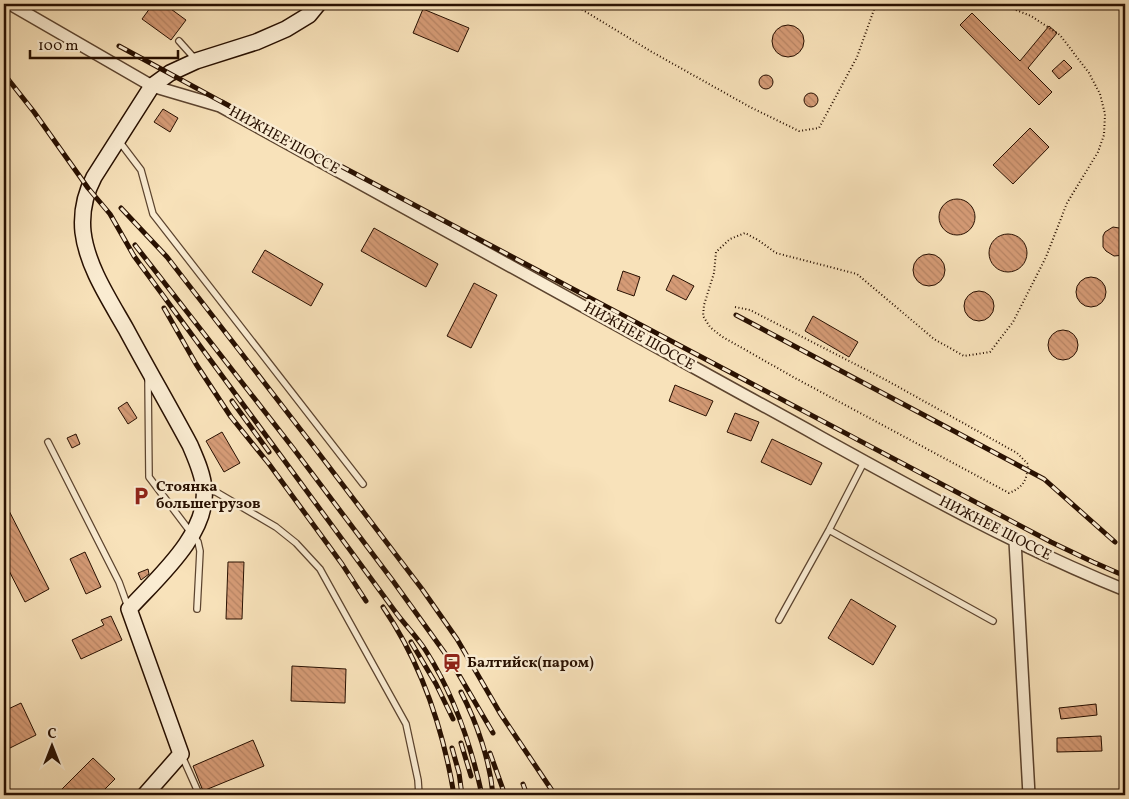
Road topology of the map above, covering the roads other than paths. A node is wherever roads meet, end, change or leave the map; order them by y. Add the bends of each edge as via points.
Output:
1 (10, 4) edge
2 (318, 4) edge
3 (179, 41) dead end
4 (196, 61) junction
5 (152, 86) junction
6 (118, 141) junction
7 (148, 368) junction
8 (48, 442) dead end
9 (865, 461) junction
10 (363, 484) dead end
11 (204, 490) junction
12 (829, 530) junction
13 (192, 534) junction
14 (1015, 541) junction
15 (1125, 590) edge
16 (129, 609) junction
17 (197, 609) dead end
18 (779, 620) dead end
19 (993, 621) dead end
20 (181, 754) junction
21 (199, 794) edge
22 (146, 795) edge
23 (419, 795) edge
24 (1029, 795) edge

1 - 5 street, НИЖНЕЕ ШОССЕ
2 - 4 main road via 309,15 286,29
3 - 4 lane
4 - 5 main road
5 - 6 main road
5 - 9 street, НИЖНЕЕ ШОССЕ via 220,106
6 - 7 main road via 88,188 82,218 83,233 102,286
6 - 10 lane via 141,170 153,214
7 - 11 main road via 190,445
7 - 13 lane via 149,477
8 - 16 lane via 119,582
9 - 12 lane
9 - 14 street, НИЖНЕЕ ШОССЕ
11 - 13 main road via 201,517
11 - 23 lane via 216,492 276,527 320,569 406,724
12 - 18 lane
12 - 19 lane
13 - 16 main road via 172,564
13 - 17 lane via 200,552
14 - 15 street, НИЖНЕЕ ШОССЕ
14 - 24 street
16 - 20 main road
20 - 21 lane
20 - 22 main road

